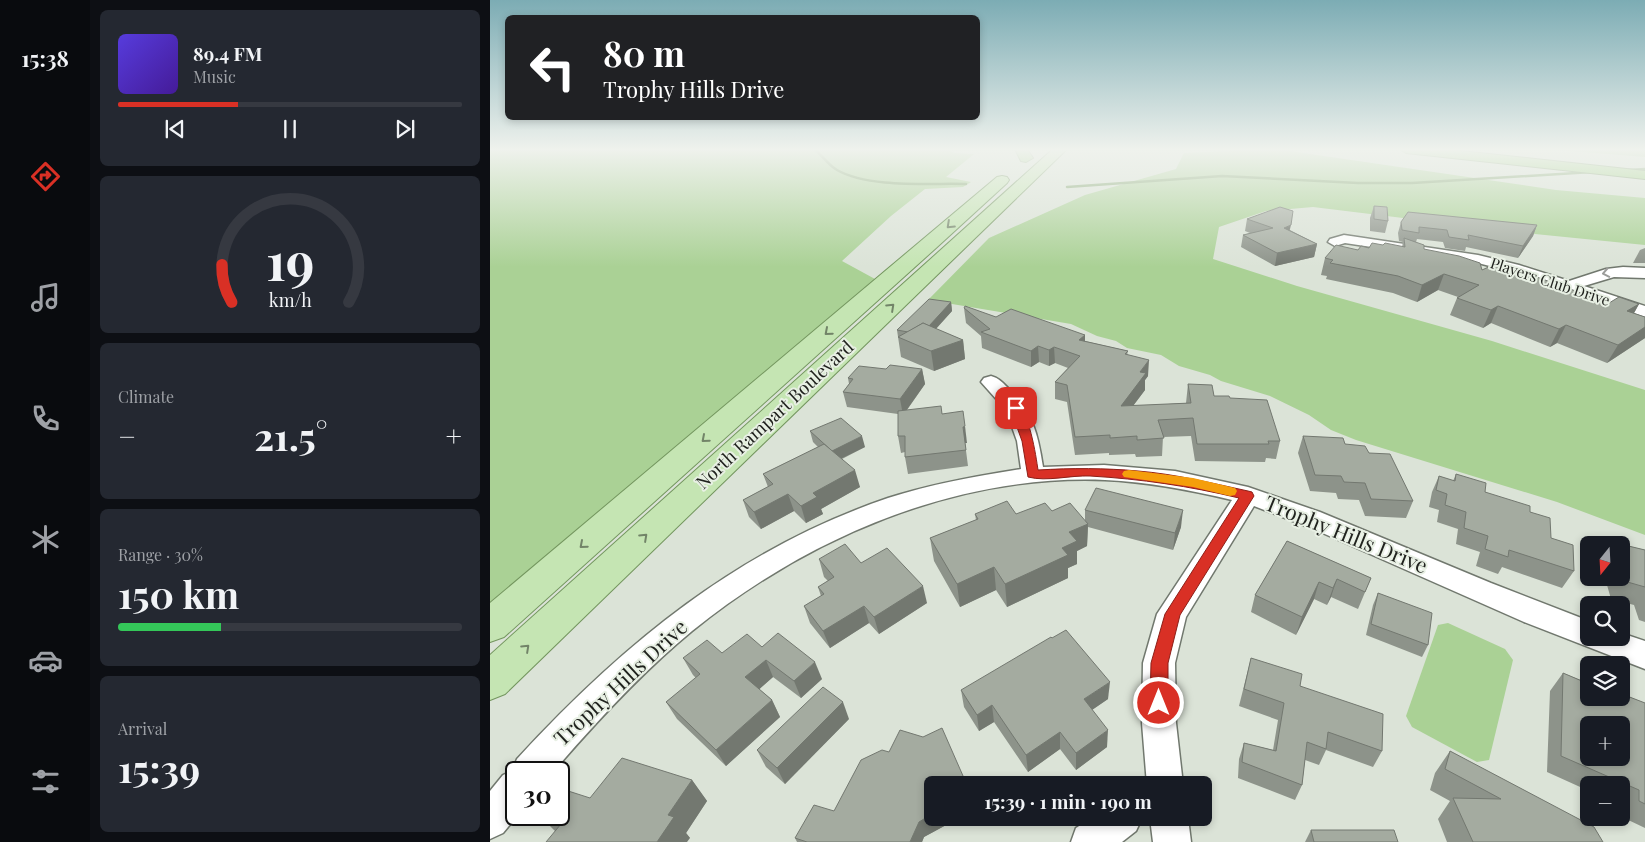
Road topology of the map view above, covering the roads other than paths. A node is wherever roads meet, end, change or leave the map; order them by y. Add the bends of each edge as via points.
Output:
1 (987, 188) edge
2 (1019, 188) edge
3 (1336, 242) dead end
4 (1645, 274) edge
5 (1569, 287) junction
6 (1623, 293) junction
7 (1645, 312) edge
8 (991, 382) dead end
9 (1033, 474) junction
10 (1248, 496) junction
11 (490, 626) edge
12 (1580, 631) edge
13 (1620, 646) edge
14 (1645, 655) edge
15 (490, 681) edge
16 (540, 761) edge
17 (1164, 776) edge
18 (505, 802) edge
19 (490, 820) edge
20 (1112, 826) edge
21 (1170, 826) edge
22 (1090, 842) edge
23 (1172, 842) edge

1 -> 11 main road, North Rampart Boulevard
15 -> 2 main road, North Rampart Boulevard
3 - 5 street, Players Club Drive via 1344,239 1478,259
4 -> 5 street via 1630,271 1601,273
4 - 6 street via 1632,278
5 - 6 street, Players Club Drive
6 - 7 street, Players Club Drive
8 - 9 street via 1016,408 1028,441
9 - 10 street, Trophy Hills Drive via 1139,475
9 - 16 street, Trophy Hills Drive via 980,481 928,493 874,511 764,565 706,604 645,653 578,718
10 - 12 street, Trophy Hills Drive via 1322,523
10 - 17 street via 1172,614 1159,663 1159,723
13 - 14 street
18 - 19 street
20 - 22 street
21 - 23 street

